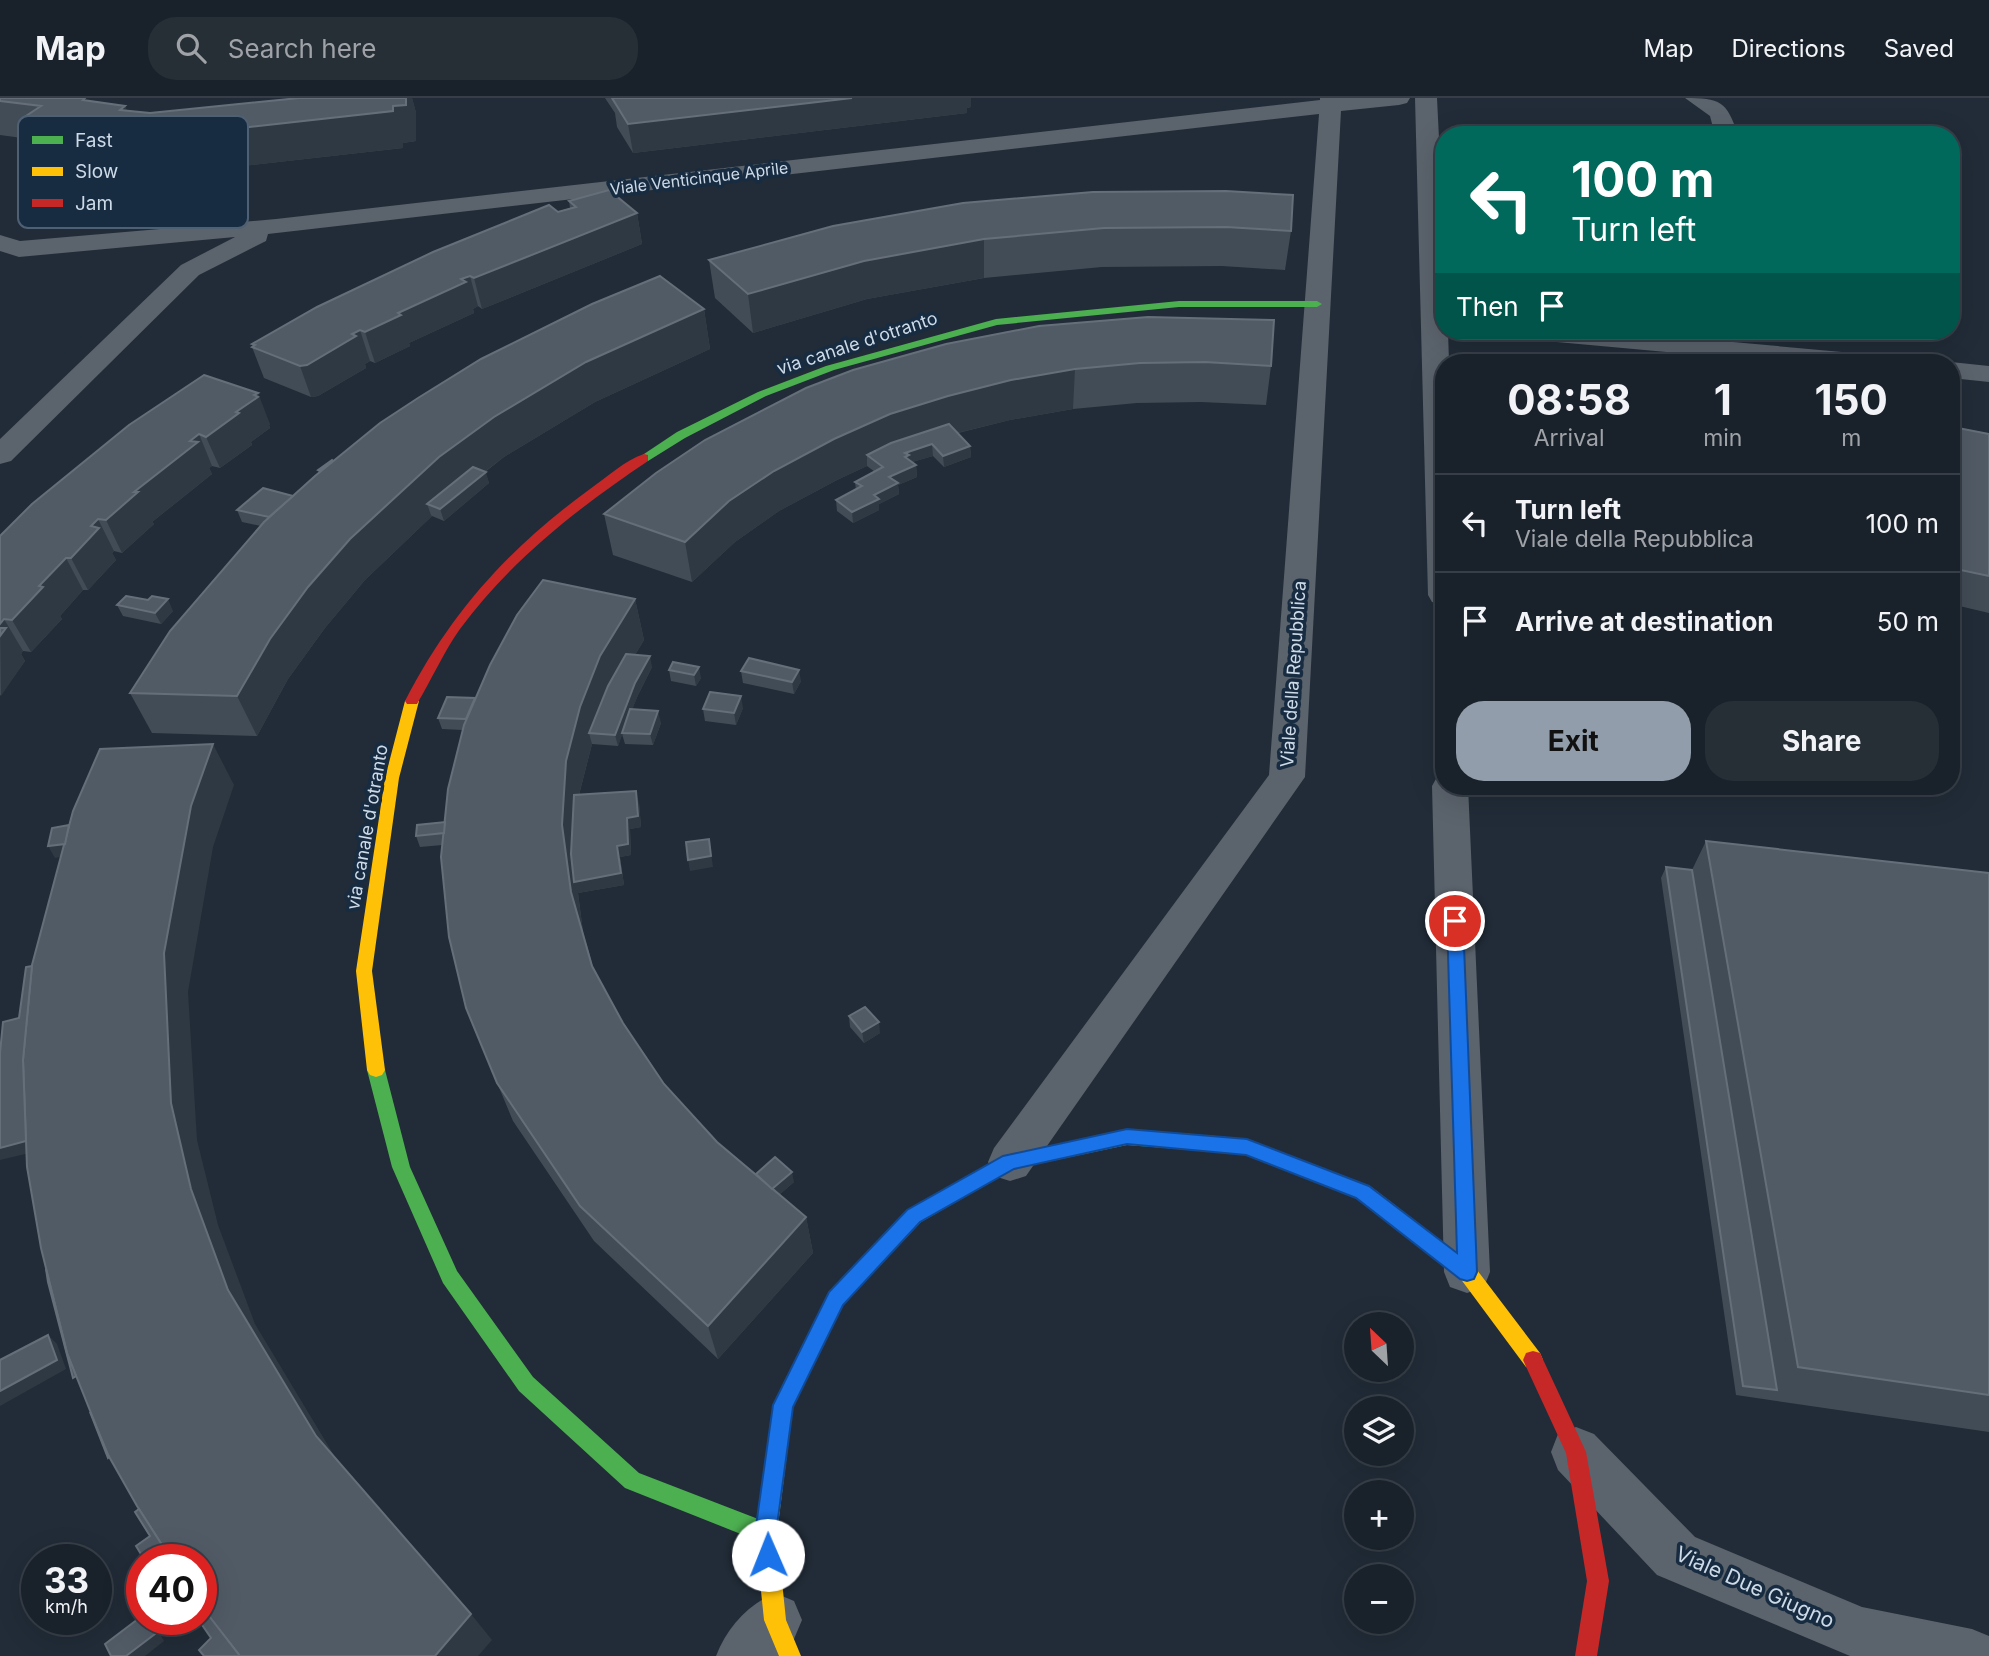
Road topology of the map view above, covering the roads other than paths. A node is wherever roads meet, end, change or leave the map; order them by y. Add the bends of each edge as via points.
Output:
1 (1399, 98) edge
2 (1426, 98) edge
3 (1696, 98) edge
4 (1331, 102) edge
5 (1724, 126) edge
6 (276, 226) junction
7 (0, 243) edge
8 (1435, 254) edge
9 (1317, 304) junction
10 (1726, 340) edge
11 (1794, 343) edge
12 (1835, 354) edge
13 (1960, 371) edge
14 (1989, 374) edge
15 (0, 456) edge
16 (1450, 795) edge
17 (1010, 1162) junction
18 (1467, 1272) junction
19 (1576, 1452) junction
20 (766, 1533) junction
21 (769, 1644) edge
22 (1586, 1656) edge
23 (1972, 1656) edge

1 - 4 street, Viale Venticinque Aprile
2 - 8 street
3 - 5 street via 1720,113
4 - 6 street, Viale Venticinque Aprile
4 - 9 street, Viale della Repubblica
6 - 7 street, Viale Venticinque Aprile via 19,249
6 - 15 street via 190,270
9 - 17 street, Viale della Repubblica via 1286,777
9 - 20 street, via canale d'otranto via 1179,304 996,323 853,361 762,394 681,435 589,492 531,540 456,623 413,699 392,778 364,971 376,1069 401,1167 450,1277 526,1384 632,1481
10 - 11 street
11 - 12 street
13 - 14 street
16 - 18 street
17 - 18 street via 1127,1137 1247,1147 1363,1192
17 - 20 street via 914,1216 836,1298 783,1405
18 - 19 street via 1530,1354
19 - 22 street via 1598,1581
19 - 23 street, Viale Due Giugno via 1676,1556 1862,1634
20 - 21 street

